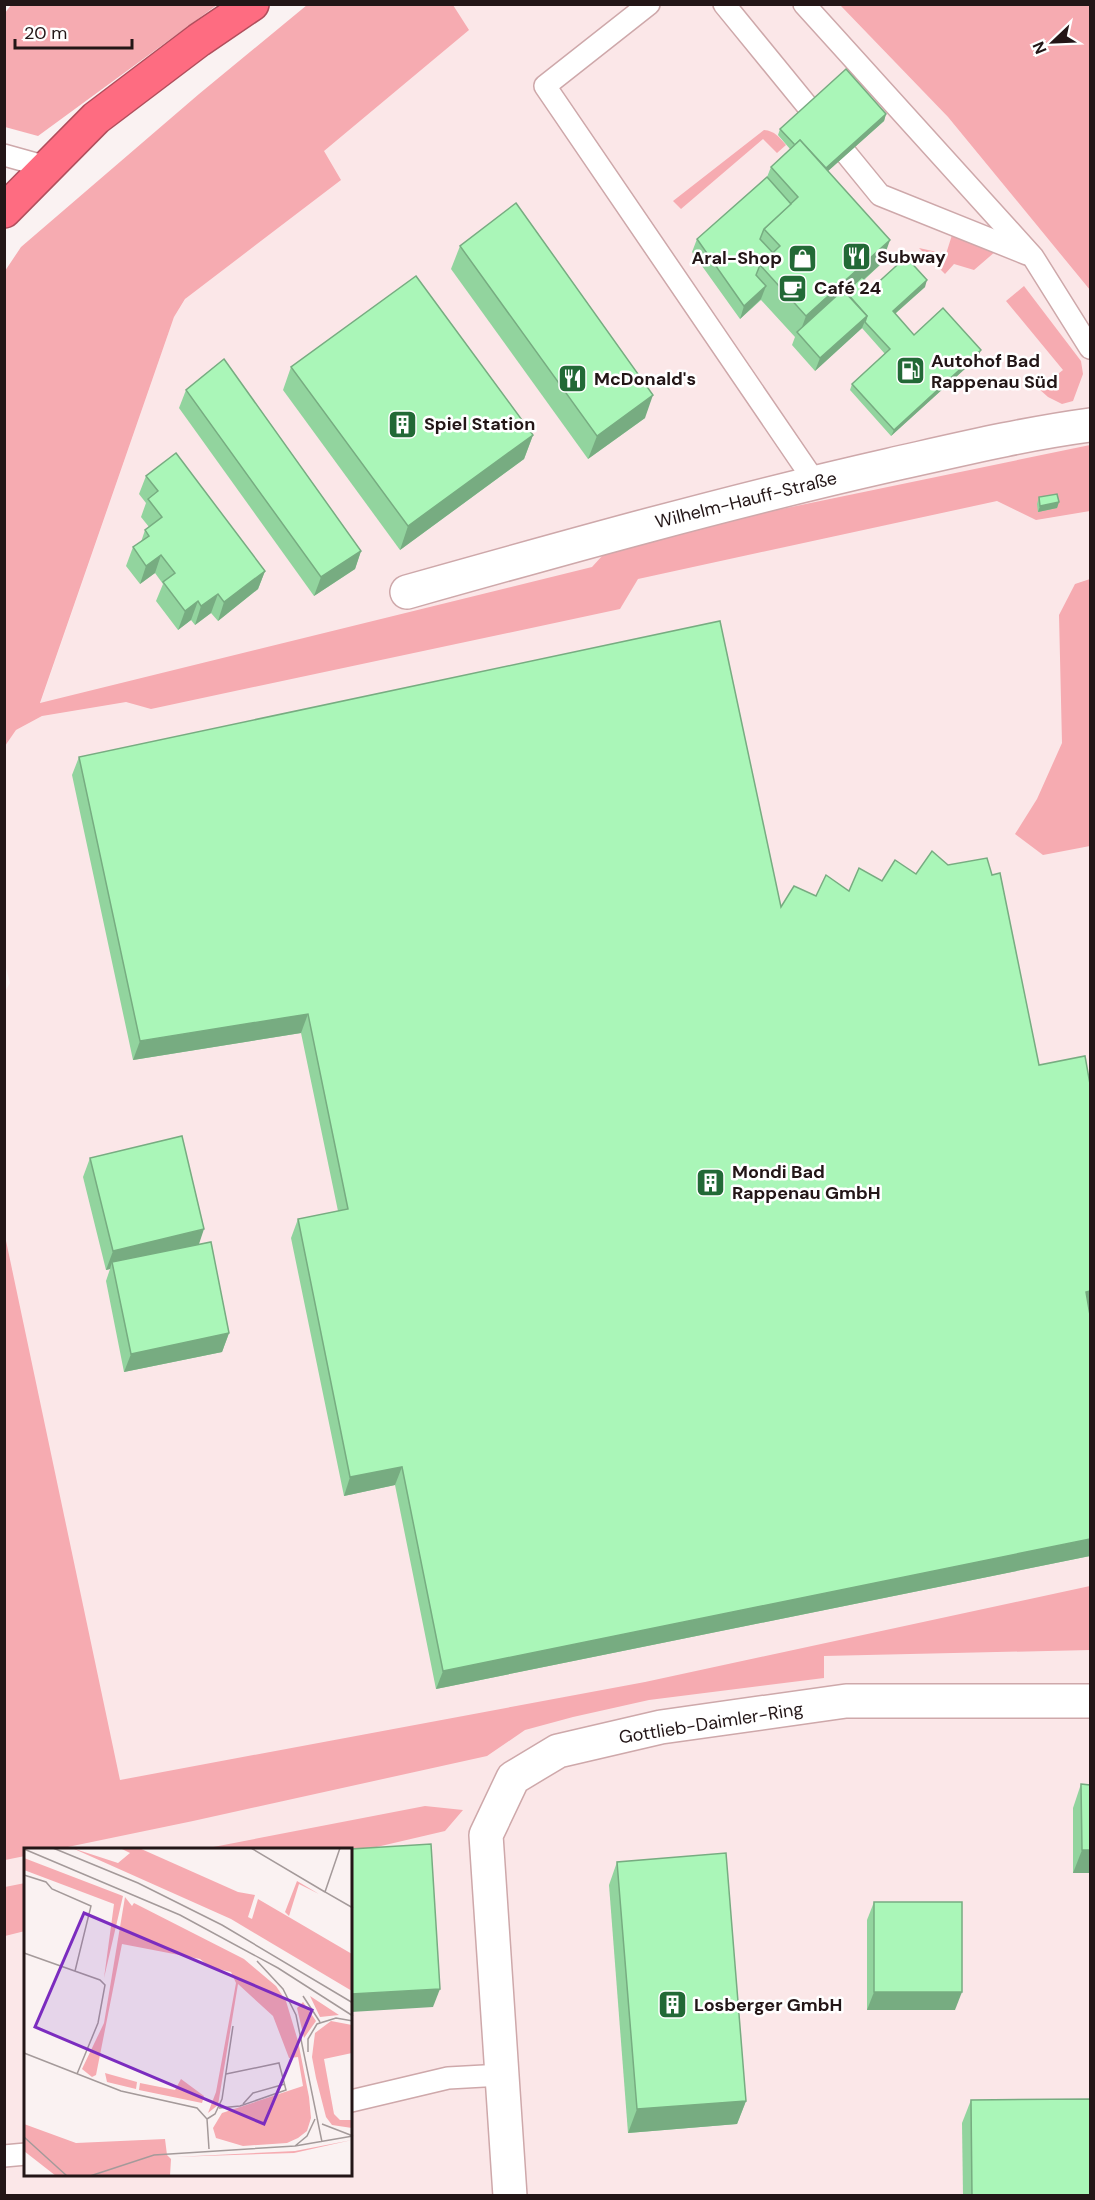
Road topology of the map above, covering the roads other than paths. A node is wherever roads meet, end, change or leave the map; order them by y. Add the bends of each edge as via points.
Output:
1 (252, 4) edge
2 (649, 4) edge
3 (724, 4) edge
4 (804, 4) edge
5 (4, 155) edge
6 (47, 167) junction
7 (4, 211) edge
8 (1033, 257) junction
9 (1090, 348) edge
10 (1090, 425) edge
11 (815, 482) junction
12 (406, 592) dead end
13 (1090, 1701) edge
14 (502, 2075) junction
15 (352, 2101) edge
16 (24, 2154) edge
17 (4, 2156) edge
18 (510, 2196) edge

1 - 6 highway via 96,118
2 - 11 lane via 544,86
3 - 8 lane via 880,195
4 - 8 lane
5 - 6 lane
6 - 7 highway
8 - 9 lane
10 - 11 street, Wilhelm-Hauff-Straße via 1042,431
11 - 12 street, Wilhelm-Hauff-Straße
13 - 14 street, Gottlieb-Daimler-Ring via 846,1701 661,1727 558,1751 513,1778 486,1835
14 - 15 lane via 448,2078
14 - 18 street, Gottlieb-Daimler-Ring
16 - 17 lane

